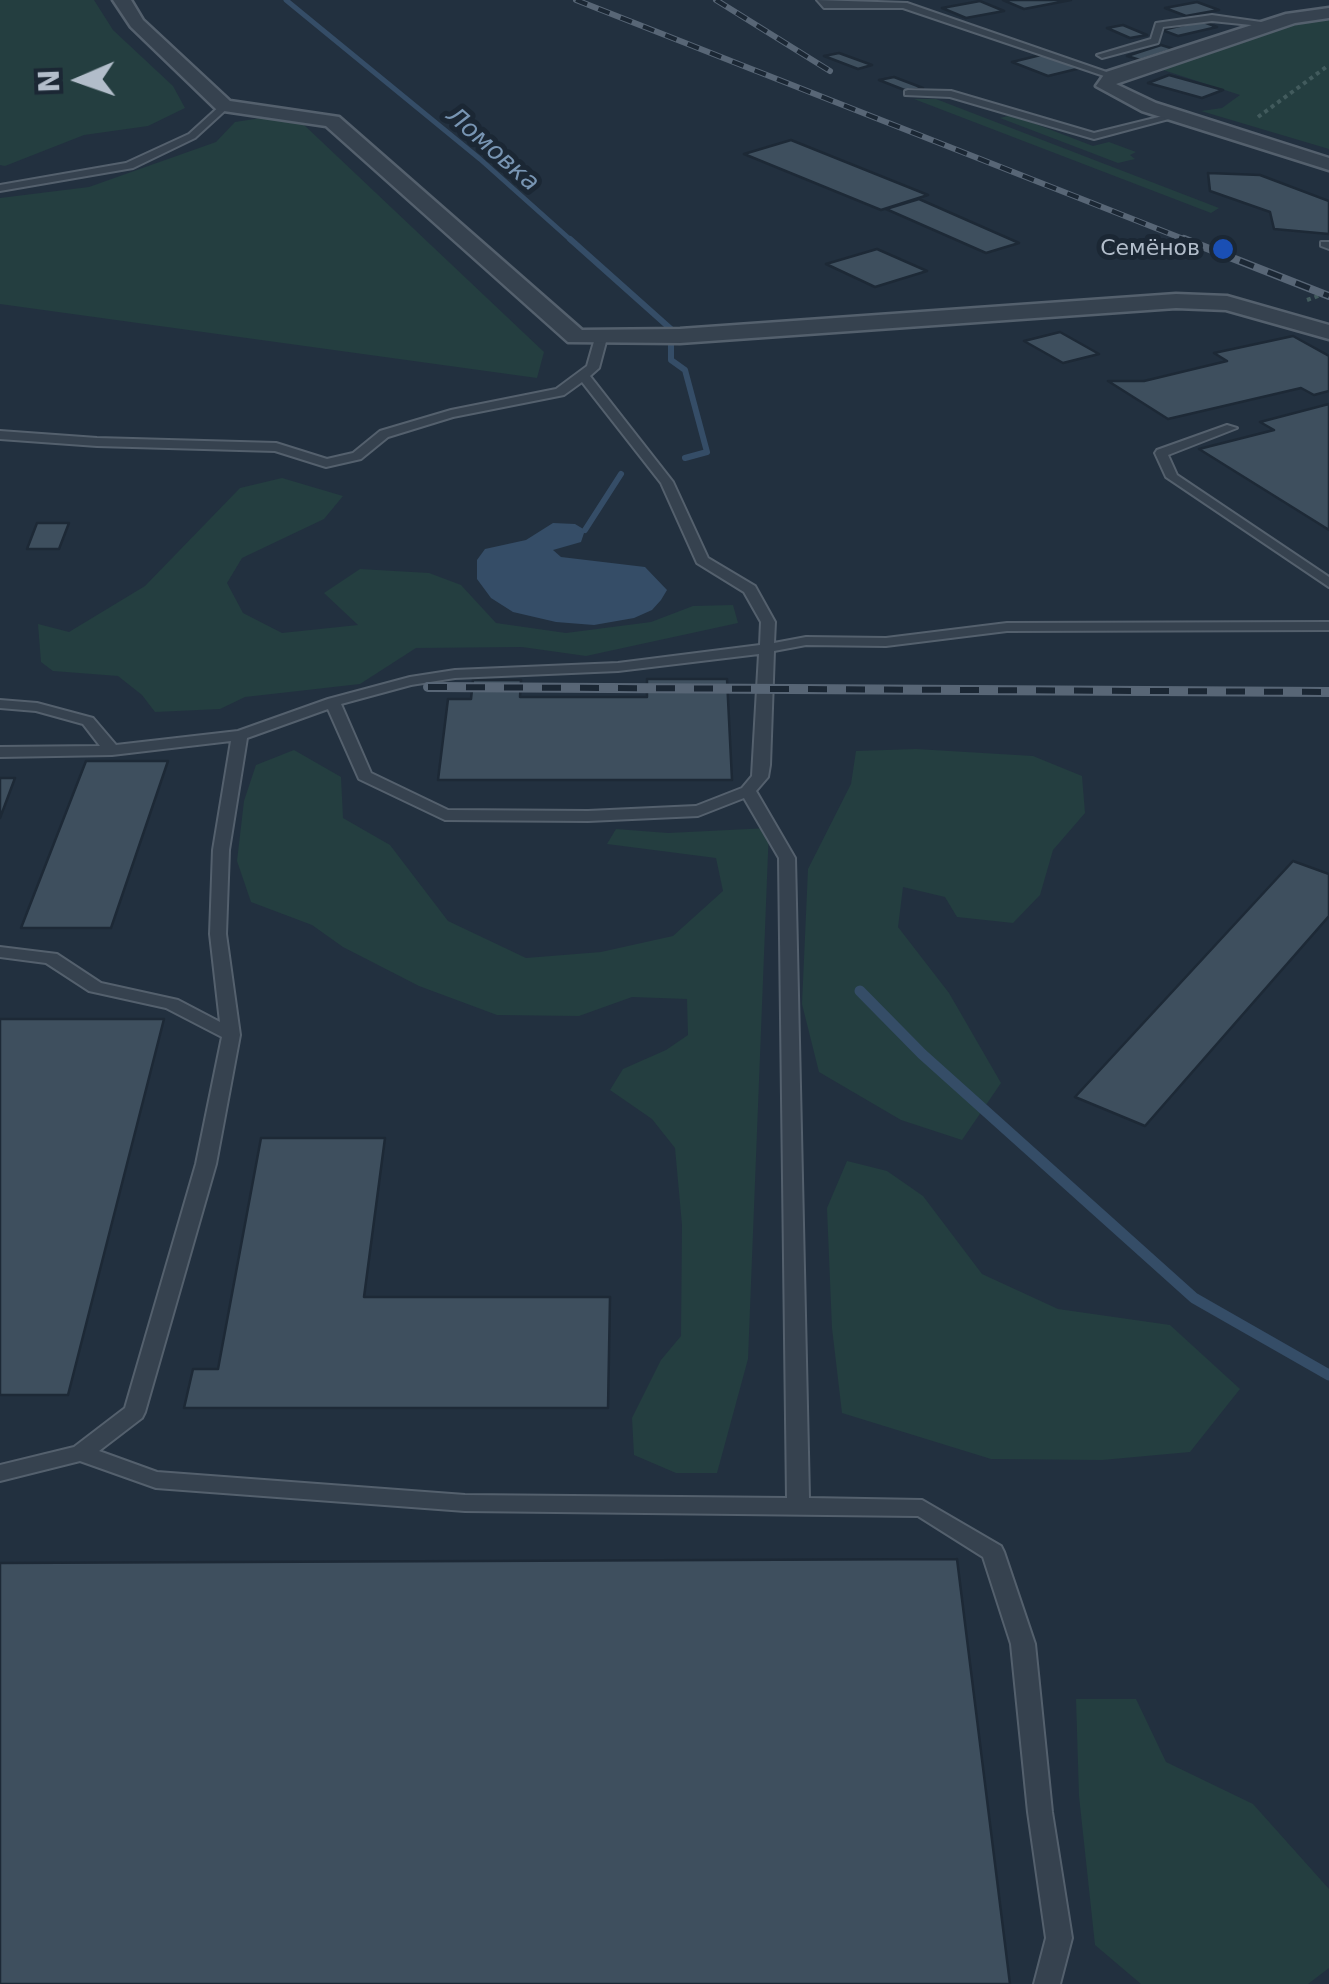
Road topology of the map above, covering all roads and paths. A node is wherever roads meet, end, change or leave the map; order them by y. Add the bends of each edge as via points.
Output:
1 (122, 0) edge
2 (821, 0) edge
3 (1329, 13) edge
4 (1271, 24) junction
5 (1102, 55) dead end
6 (1329, 65) edge
7 (1113, 76) junction
8 (908, 92) dead end
9 (225, 106) junction
10 (1175, 116) junction
11 (1226, 132) junction
12 (1329, 164) edge
13 (0, 188) edge
14 (1329, 332) edge
15 (601, 338) junction
16 (583, 375) junction
17 (1231, 428) dead end
18 (1, 434) edge
19 (1329, 583) edge
20 (1329, 626) edge
21 (767, 649) junction
22 (332, 702) junction
23 (0, 704) edge
24 (240, 736) junction
25 (112, 750) junction
26 (0, 752) edge
27 (748, 791) junction
28 (0, 952) edge
29 (232, 1035) junction
30 (81, 1452) junction
31 (0, 1472) edge
32 (798, 1507) junction
33 (1047, 1984) edge

1 - 9 street via 137,23
2 - 7 lane via 904,5
3 - 4 street
4 - 5 lane via 1212,18 1159,25 1155,41
4 - 7 street
6 - 11 path via 1274,110
7 - 10 street via 1105,83 1110,91
8 - 10 lane via 951,94 1096,136
9 - 13 lane via 192,136 130,166
9 - 15 street via 332,120 576,337
10 - 11 street
11 - 12 street
14 - 15 street via 1227,303 1176,301
15 - 16 lane via 593,368
16 - 18 lane via 560,392 384,434 358,456 326,464 276,447
16 - 21 lane via 668,482 702,560 750,589 768,622
17 - 19 lane via 1162,453 1172,478
20 - 21 lane via 1007,627
21 - 22 lane via 618,668 455,674
21 - 27 lane via 762,765
22 - 24 lane
22 - 27 lane via 364,776 445,816 698,810
23 - 25 lane via 88,721
24 - 25 lane
24 - 29 lane via 221,850 218,934
25 - 26 lane
27 - 32 lane via 787,858
28 - 29 lane via 51,958 95,987 172,1004
29 - 30 lane via 206,1164 134,1412
30 - 31 lane
30 - 32 lane via 156,1480 272,1489 465,1503
32 - 33 lane via 922,1508 993,1552 1023,1644 1059,1938

